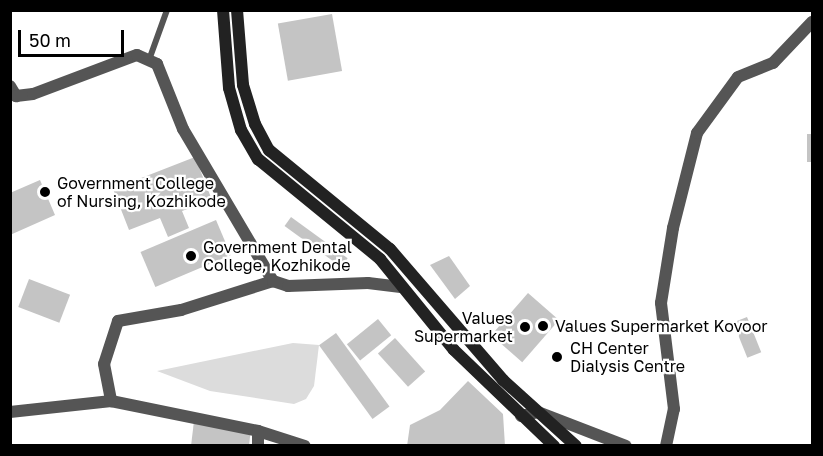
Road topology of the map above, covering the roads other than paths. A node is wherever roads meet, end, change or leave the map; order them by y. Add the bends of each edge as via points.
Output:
1 (167, 10) edge
2 (223, 10) edge
3 (237, 10) edge
4 (813, 22) edge
5 (149, 61) junction
6 (10, 86) edge
7 (273, 281) junction
8 (401, 287) junction
9 (111, 400) junction
10 (10, 412) edge
11 (538, 412) junction
12 (521, 416) junction
13 (258, 431) junction
14 (258, 446) edge
15 (305, 446) edge
16 (554, 446) edge
17 (576, 446) edge
18 (626, 446) edge
19 (666, 446) edge

1 - 5 lane
2 - 8 main road via 229,88 241,130 258,159 380,260
3 - 11 main road via 243,85 255,124 269,150 390,249 465,340
4 - 19 street via 773,63 738,76 697,133 673,228 661,303 674,409
5 - 6 street via 137,55 33,94 16,96
5 - 7 street via 157,64 183,129
7 - 8 street via 288,286 368,283
7 - 9 street via 181,309 118,321 105,364
8 - 12 main road via 454,350
9 - 10 street
9 - 13 street
11 - 12 street
11 - 17 main road
11 - 18 street
12 - 16 main road
13 - 14 street
13 - 15 street

